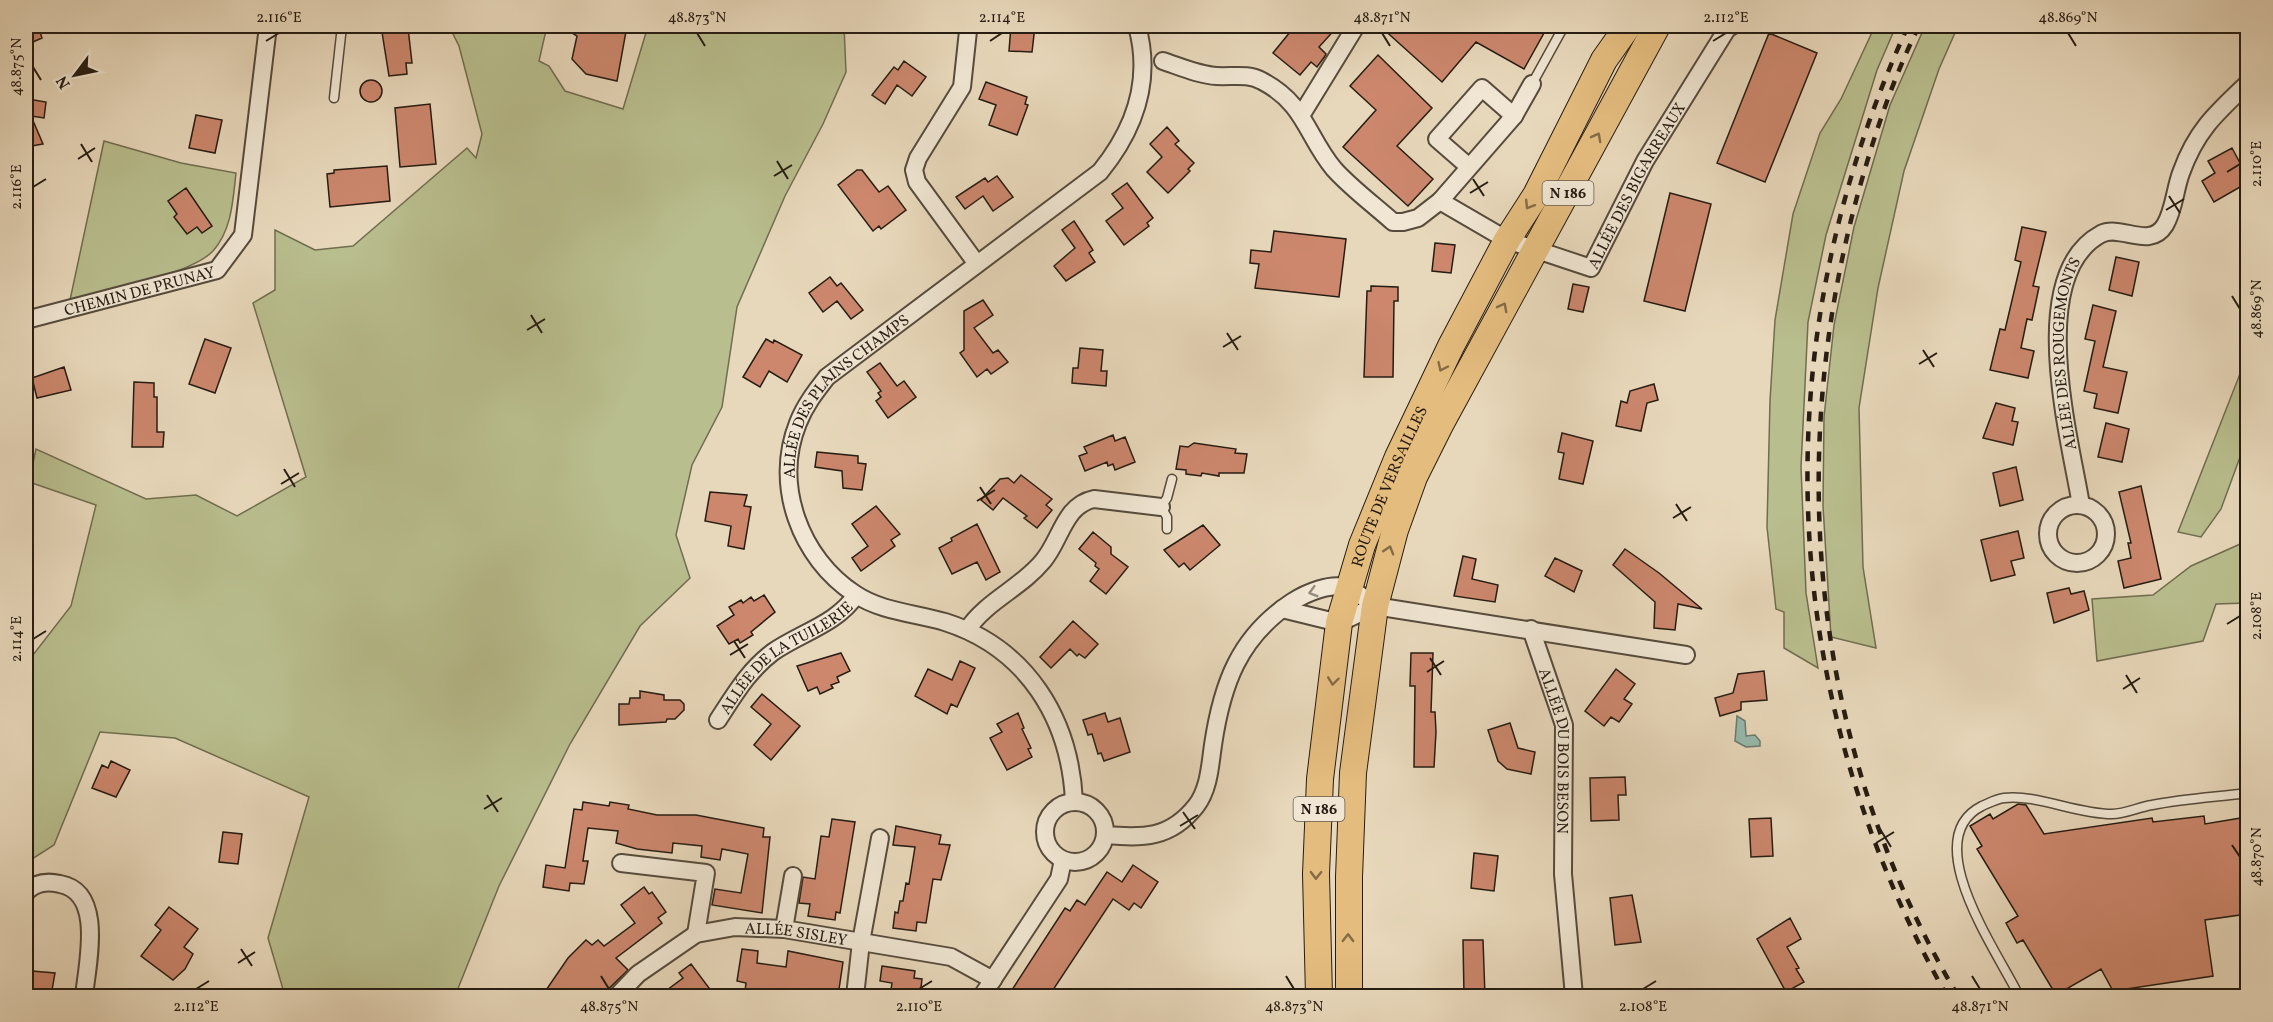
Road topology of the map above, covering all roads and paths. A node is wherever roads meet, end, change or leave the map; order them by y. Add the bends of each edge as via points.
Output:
1 (268, 26) edge
2 (342, 26) edge
3 (1137, 26) edge
4 (1356, 26) edge
5 (1564, 26) edge
6 (1628, 26) edge
7 (1657, 26) edge
8 (1732, 26) edge
9 (968, 31) dead end
10 (1163, 61) dead end
11 (2247, 83) edge
12 (1532, 84) joint
13 (334, 98) dead end
14 (1302, 114) junction
15 (1514, 116) junction
16 (1468, 166) junction
17 (1440, 201) junction
18 (1507, 240) junction
19 (1533, 250) junction
20 (977, 264) junction
21 (26, 320) edge
22 (1172, 479) dead end
23 (2081, 505) dead end
24 (1161, 507) junction
25 (1167, 529) dead end
26 (1348, 588) junction
27 (856, 595) junction
28 (1380, 607) junction
29 (1282, 609) junction
30 (1340, 623) junction
31 (1531, 629) junction
32 (967, 630) junction
33 (1686, 656) dead end
34 (718, 720) dead end
35 (2247, 793) edge
36 (1074, 801) junction
37 (1105, 835) junction
38 (880, 838) dead end
39 (1063, 860) junction
40 (621, 863) dead end
41 (793, 876) dead end
42 (26, 892) edge
43 (784, 929) junction
44 (696, 934) junction
45 (861, 942) junction
46 (993, 980) junction
47 (84, 996) edge
48 (617, 996) edge
49 (855, 996) edge
50 (982, 996) edge
51 (1319, 996) edge
52 (1349, 996) edge
53 (1574, 996) edge
54 (2019, 996) edge

1 - 21 street, CHEMIN DE PRUNAY via 243,235 217,270
2 - 13 lane
3 - 20 street, ALLÉE DES PLAINS CHAMPS via 1142,46 1141,90 1134,117 1113,156 1100,172
4 - 14 street
5 - 12 lane
6 -> 18 main road, ROUTE DE VERSAILLES / N 186 via 1604,60 1536,195
19 -> 7 main road, ROUTE DE VERSAILLES / N 186 via 1558,212
8 - 19 street, ALLÉE DES BIGARREAUX via 1645,161 1591,268
9 - 20 street via 962,87 914,170 919,186
10 - 14 street via 1199,73 1261,80 1289,99
11 - 23 street, ALLÉE DES ROUGEMONTS via 2208,120 2193,145 2166,224 2159,232 2143,237 2102,234 2078,254 2063,290 2056,338 2057,370
12 - 15 street
14 - 17 street via 1333,168 1393,222 1418,218
15 - 16 street
15 - 16 street via 1482,88 1437,139
16 - 17 street
17 - 18 street, ALLÉE DES BIGARREAUX
18 - 19 street, ALLÉE DES BIGARREAUX
18 -> 26 main road, ROUTE DE VERSAILLES / N 186 via 1398,457
28 -> 19 main road, ROUTE DE VERSAILLES / N 186 via 1392,537 1414,477
20 - 27 street, ALLÉE DES PLAINS CHAMPS via 827,377 798,424 789,478 801,533 815,557
22 - 24 lane
24 - 25 lane via 1167,517
24 - 32 street via 1084,501 1074,508 1045,560
26 - 28 street
26 -> 29 street via 1305,594
26 - 30 main road, ROUTE DE VERSAILLES / N 186
27 - 32 street, ALLÉE DES PLAINS CHAMPS via 894,611
27 - 34 street, ALLÉE DE LA TUILERIE via 829,621 761,662 745,677
28 - 30 street
28 - 31 street
52 -> 28 main road, ROUTE DE VERSAILLES / N 186 via 1353,773 1366,674
29 - 30 street
29 - 37 street via 1267,619 1233,667 1218,716 1208,780 1197,805 1182,821 1162,833 1141,838
30 -> 51 main road, ROUTE DE VERSAILLES / N 186 via 1320,778 1316,874
31 - 33 street
31 - 53 street, ALLÉE DU BOIS BESON via 1564,725 1563,874
32 - 36 street, ALLÉE DES PLAINS CHAMPS via 1020,667 1044,698 1066,743
35 - 54 lane via 2151,805 2115,814 2088,813 2020,798 2003,798 1975,810 1962,822 1956,850 1959,872 1972,906
36 - 37 street via 1097,811
36 - 39 street via 1055,809 1045,827 1047,843
37 - 39 street via 1098,852 1090,858
38 - 45 street
39 - 46 street via 1059,879
40 - 44 street via 706,873
41 - 43 street
42 - 47 street via 33,885 64,884 88,906 90,933
43 - 44 street, ALLÉE SISLEY via 735,927
43 - 45 street, ALLÉE SISLEY
44 - 48 street, ALLÉE SISLEY via 638,974
45 - 46 street, ALLÉE SISLEY via 951,957
45 - 49 street
46 - 50 street

